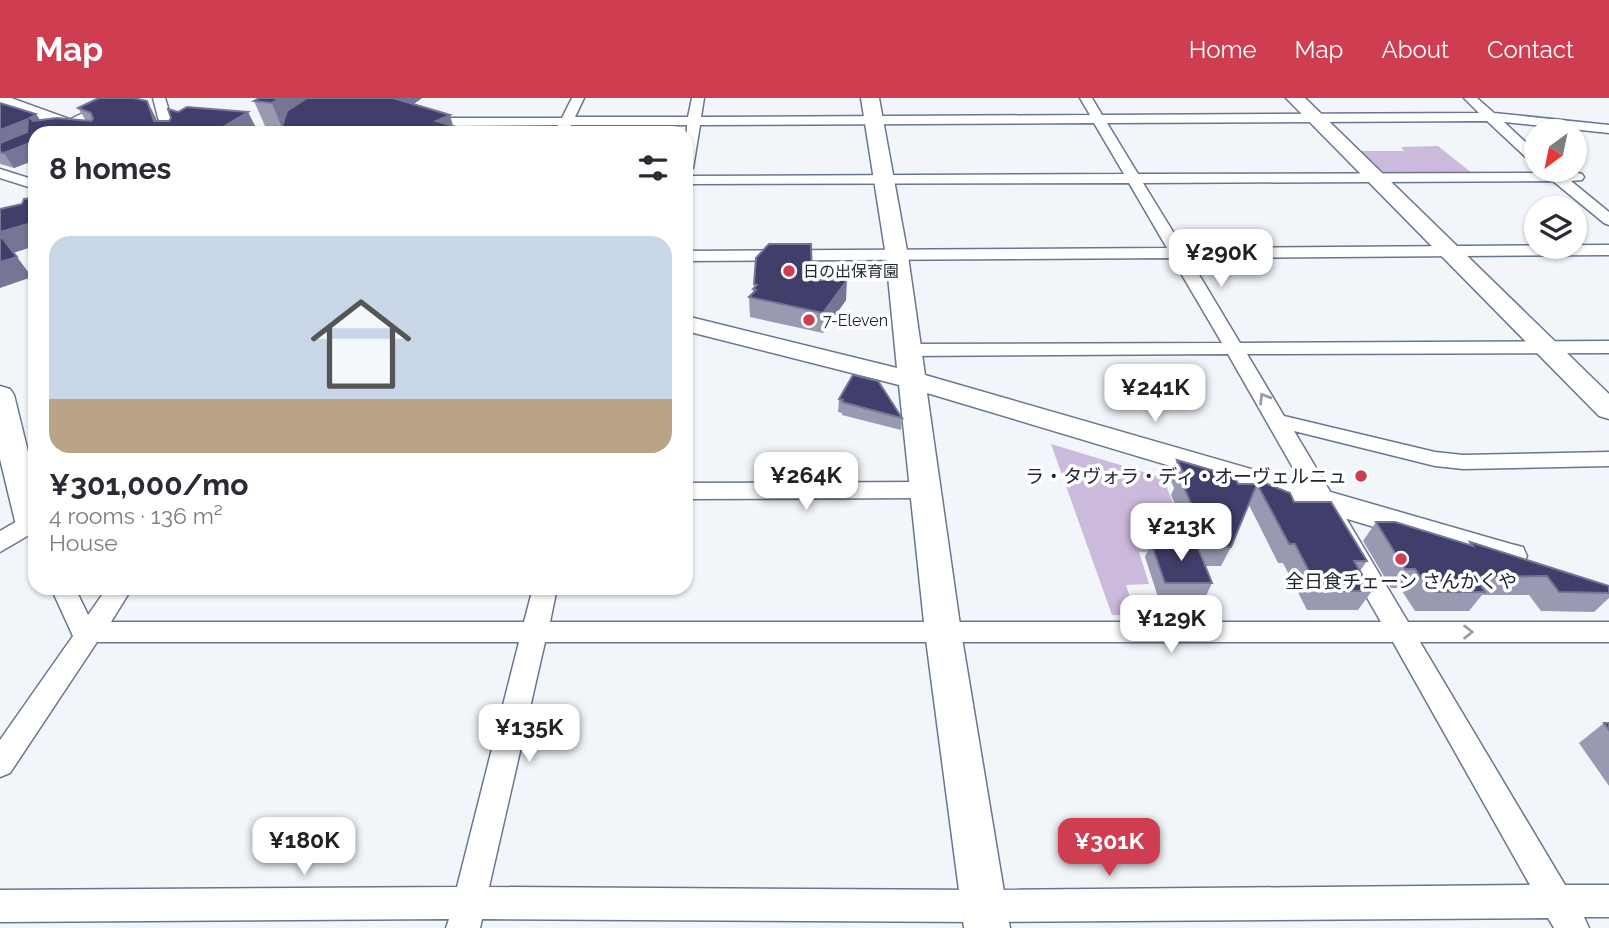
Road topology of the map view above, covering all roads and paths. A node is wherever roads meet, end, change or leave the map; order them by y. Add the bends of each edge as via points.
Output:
1 (124, 98) edge
2 (159, 98) edge
3 (578, 98) edge
4 (698, 98) edge
5 (1086, 98) edge
6 (1295, 98) edge
7 (1470, 98) edge
8 (1486, 98) edge
9 (6, 100) edge
10 (871, 108) edge
11 (1491, 117) junction
12 (1315, 118) junction
13 (1098, 119) junction
14 (1512, 119) junction
15 (693, 120) junction
16 (450, 122) edge
17 (67, 125) junction
18 (70, 126) edge
19 (167, 126) edge
20 (541, 126) edge
21 (564, 126) edge
22 (582, 126) edge
23 (692, 126) edge
24 (1609, 129) edge
25 (1524, 130) edge
26 (1524, 148) edge
27 (0, 173) edge
28 (1524, 174) edge
29 (1134, 178) junction
30 (1378, 179) junction
31 (693, 180) edge
32 (883, 180) junction
33 (1571, 182) edge
34 (1577, 182) edge
35 (28, 183) edge
36 (1609, 202) edge
37 (1609, 220) edge
38 (1609, 250) edge
39 (1451, 252) junction
40 (1177, 253) junction
41 (693, 256) edge
42 (897, 256) junction
43 (693, 324) edge
44 (1547, 347) junction
45 (1609, 347) edge
46 (1234, 349) junction
47 (910, 365) junction
48 (0, 399) edge
49 (1609, 410) edge
50 (1278, 421) junction
51 (1609, 458) edge
52 (925, 490) junction
53 (693, 491) edge
54 (1324, 499) junction
55 (28, 500) edge
56 (28, 526) edge
57 (0, 543) edge
58 (1535, 564) edge
59 (66, 595) edge
60 (115, 595) edge
61 (543, 595) edge
62 (90, 632) junction
63 (535, 632) junction
64 (943, 632) junction
65 (1399, 632) junction
66 (1609, 632) edge
67 (0, 764) edge
68 (1609, 901) edge
69 (0, 906) edge
70 (466, 915) edge
71 (1564, 915) edge
72 (986, 917) edge

1 - 17 street
2 - 19 street
3 - 21 street
4 - 15 street
5 - 13 street
6 - 12 street
7 - 11 street
8 - 14 street
9 - 17 street
10 - 13 street
10 - 15 street
10 - 32 street
11 - 12 street
11 - 14 street
11 - 26 street
12 - 13 street
12 - 30 street
13 - 29 street
14 - 24 street
14 - 25 street
15 - 22 street
15 - 23 street
16 - 20 street
17 - 18 street
27 - 35 street
28 - 30 street
29 - 30 street
29 - 32 street
29 - 40 street
30 - 39 street
31 - 32 street
32 - 42 street
33 - 37 street
34 - 36 street
38 - 39 street
39 - 40 street
39 - 44 street
40 - 42 street
40 - 46 street
41 - 42 street
42 - 47 street
43 - 47 street
44 - 45 street
44 - 46 street
44 - 49 street
46 - 47 street
50 -> 46 street
47 - 52 street
47 - 54 street
48 - 55 street
50 - 51 street via 1434,459
50 - 54 street
52 - 53 street
52 - 64 street
54 - 58 street
54 - 65 street
56 - 57 street
59 - 62 street via 82,629
60 - 62 street
61 - 63 street
62 - 63 street
62 - 67 street
63 - 64 street
63 - 70 street
64 - 65 street
64 - 72 street
65 -> 66 street
65 - 71 street
68 - 71 street
69 - 70 street
70 - 72 street
71 - 72 street

